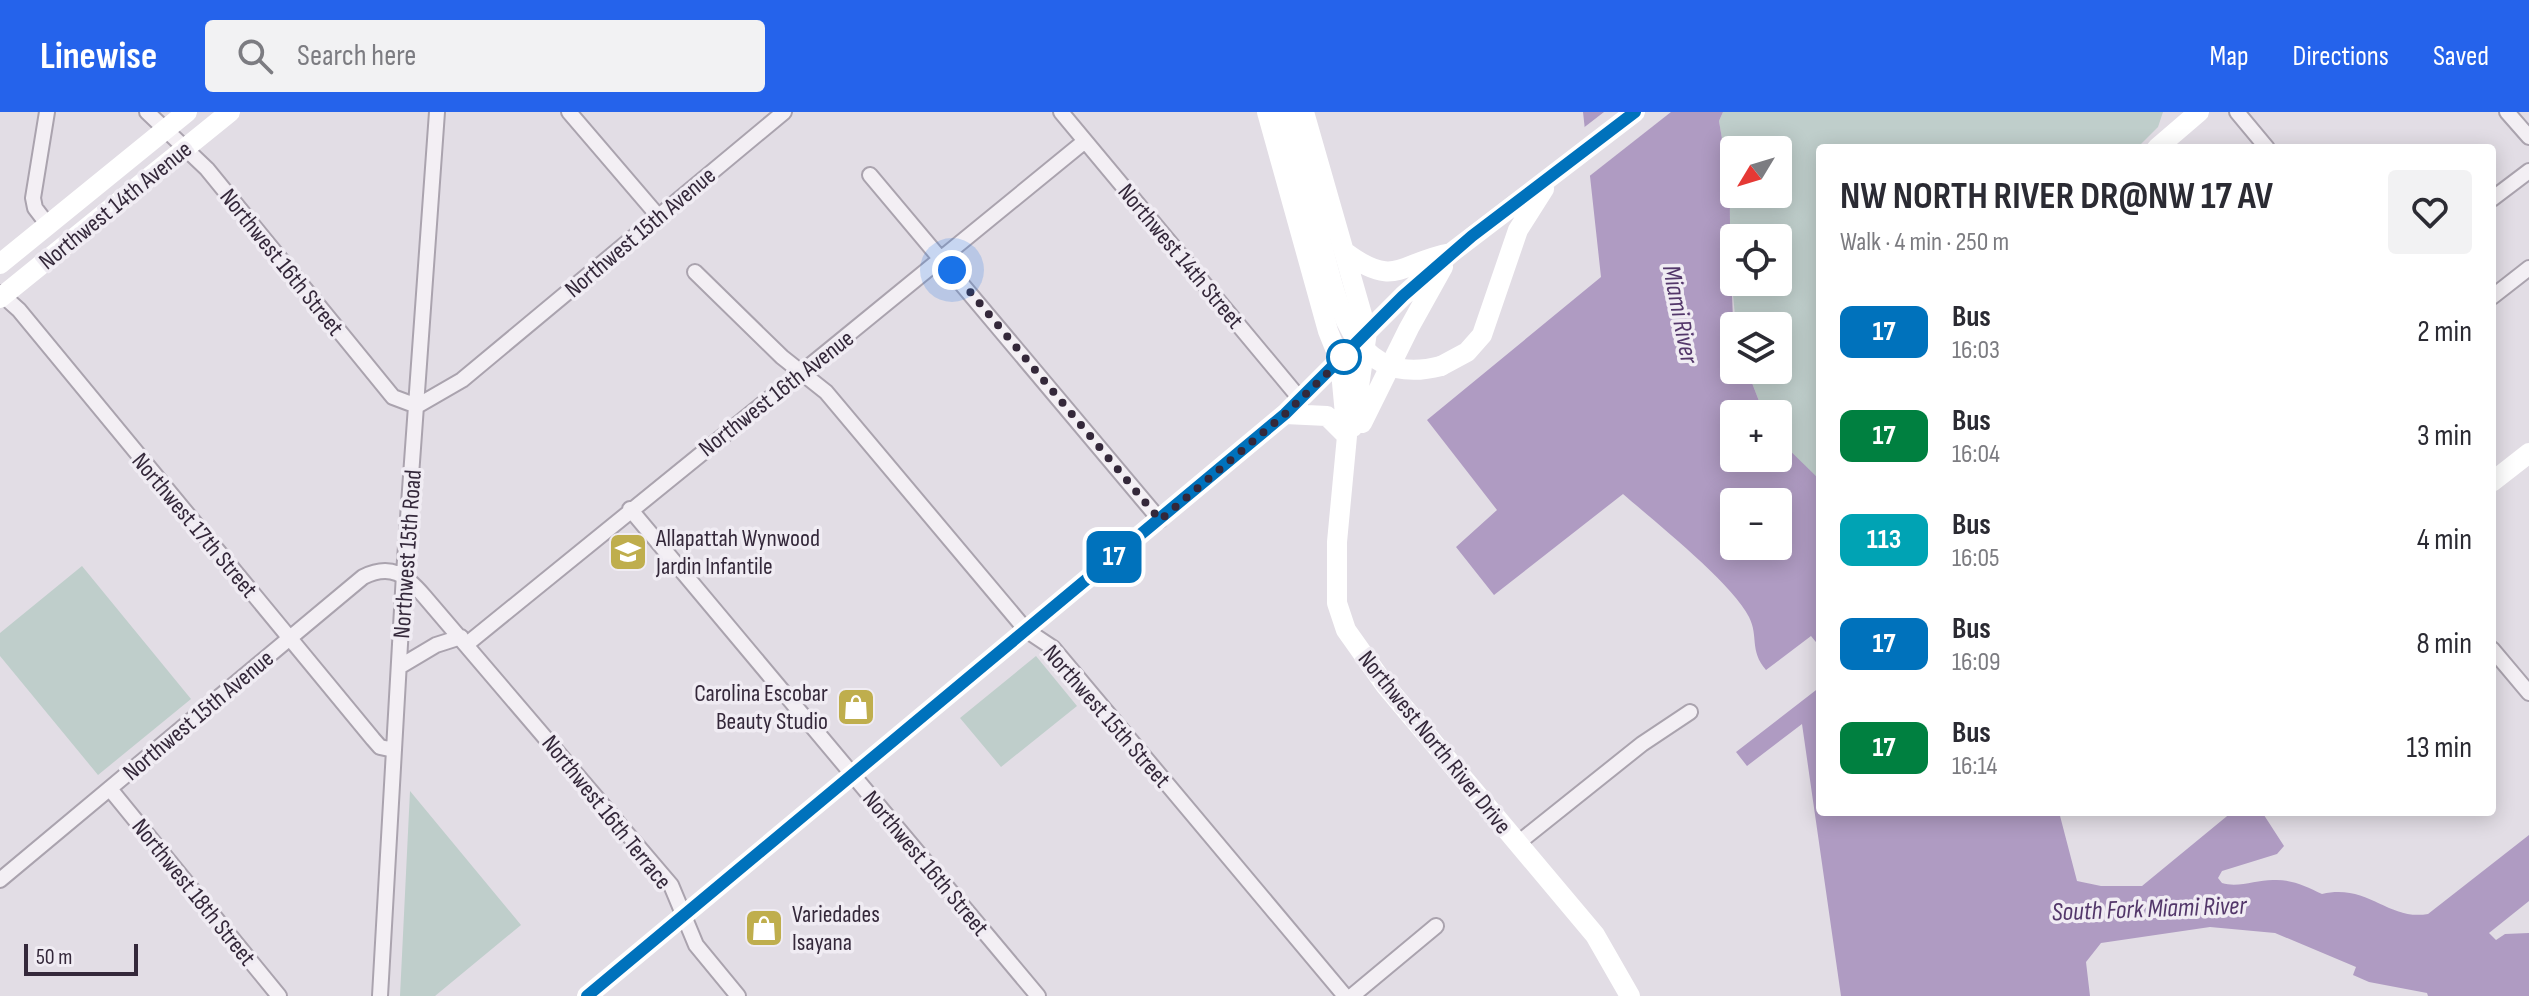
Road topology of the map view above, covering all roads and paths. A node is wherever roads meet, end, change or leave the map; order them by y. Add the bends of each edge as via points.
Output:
1 (47, 112) edge
2 (147, 112) edge
3 (187, 112) edge
4 (230, 112) edge
5 (437, 112) edge
6 (569, 112) edge
7 (784, 112) edge
8 (1061, 112) edge
9 (1267, 112) edge
10 (1284, 112) edge
11 (1304, 112) edge
12 (1635, 112) edge
13 (2176, 112) edge
14 (2199, 112) edge
15 (2237, 112) edge
16 (2507, 112) edge
17 (165, 130) junction
18 (2529, 137) edge
19 (1085, 141) junction
20 (2159, 144) edge
21 (2162, 144) edge
22 (2264, 144) edge
23 (184, 149) junction
24 (2529, 171) edge
25 (1558, 172) junction
26 (870, 175) dead end
27 (2496, 196) edge
28 (659, 217) junction
29 (48, 225) junction
30 (1345, 252) junction
31 (1451, 253) junction
32 (943, 260) junction
33 (0, 264) edge
34 (2529, 268) edge
35 (695, 272) dead end
36 (2496, 294) edge
37 (1, 295) edge
38 (1367, 332) junction
39 (1340, 361) junction
40 (803, 373) junction
41 (1301, 400) junction
42 (417, 406) junction
43 (1285, 414) junction
44 (1347, 445) junction
45 (2529, 453) edge
46 (2496, 479) edge
47 (630, 509) junction
48 (1160, 520) junction
49 (404, 574) junction
50 (1026, 630) junction
51 (290, 639) junction
52 (464, 640) junction
53 (2496, 654) edge
54 (399, 667) junction
55 (2529, 693) edge
56 (1690, 712) dead end
57 (394, 750) junction
58 (853, 775) junction
59 (110, 789) junction
60 (1518, 843) junction
61 (0, 880) edge
62 (683, 915) junction
63 (1436, 926) dead end
64 (279, 996) edge
65 (380, 996) edge
66 (587, 996) edge
67 (738, 996) edge
68 (1038, 996) edge
69 (1345, 996) edge
70 (1352, 996) edge
71 (1630, 996) edge

1 - 29 street via 33,198
2 - 17 street, Northwest 16th Street
3 - 17 main road, Northwest 14th Avenue
4 - 23 main road, Northwest 14th Avenue
5 - 42 street, Northwest 15th Road
6 - 28 street
7 - 28 street, Northwest 15th Avenue
8 - 19 street, Northwest 14th Street
9 - 39 main road, Northwest North River Drive
10 - 25 main road, bridge via 1347,325 1359,345 1394,367 1441,366 1467,352 1482,335 1518,230
11 - 30 main road, Northwest North River Drive
12 - 25 main road
13 - 20 main road
14 - 21 main road
15 - 22 street
16 - 18 street
17 - 23 street, Northwest 16th Street
17 - 29 main road, Northwest 14th Avenue
19 - 32 street, Northwest 16th Avenue
19 - 41 street, Northwest 14th Street
23 - 37 main road, Northwest 14th Avenue
23 - 42 street, Northwest 16th Street via 207,169 393,397
24 - 27 street
25 - 31 main road
26 - 32 street
28 - 42 street, Northwest 15th Avenue via 462,380
29 - 33 main road, Northwest 14th Avenue
30 - 31 main road via 1389,274
30 - 38 main road, Northwest North River Drive
31 - 38 main road
31 - 44 main road
32 - 40 street, Northwest 16th Avenue
32 - 48 street
34 - 36 street
35 - 40 street, Northwest 15th Street
37 - 51 street, Northwest 17th Street
38 - 39 main road
38 - 44 main road, Northwest North River Drive via 1360,396
39 - 41 main road
39 - 44 main road, Northwest North River Drive
40 - 47 street, Northwest 16th Avenue
40 - 50 street, Northwest 15th Street via 826,392
41 - 43 main road
42 - 49 street, Northwest 15th Road
43 - 44 main road via 1327,416
43 - 48 main road
44 - 60 main road, Northwest North River Drive via 1337,542 1340,617 1385,685
45 - 46 main road
47 - 52 street, Northwest 16th Avenue
47 - 58 street, Northwest 16th Street
48 - 50 main road
49 - 51 street, Northwest 15th Avenue via 382,570 363,577
49 - 52 street, Northwest 16th Terrace
49 - 54 street, Northwest 15th Road
50 - 58 main road
50 - 69 street, Northwest 15th Street via 1053,648
51 - 57 street, Northwest 17th Street via 380,747
51 - 59 street, Northwest 15th Avenue
52 - 54 street via 436,645
52 - 62 street, Northwest 16th Terrace via 671,885
53 - 55 street
54 - 57 street, Northwest 15th Road
56 - 60 street
57 - 65 street, Northwest 15th Road
58 - 62 main road
58 - 68 street, Northwest 16th Street
59 - 61 street, Northwest 15th Avenue
59 - 64 street, Northwest 18th Street
60 - 71 main road, Northwest North River Drive via 1606,950
62 - 66 main road
62 - 67 street, Northwest 16th Terrace via 696,945
63 - 70 street

